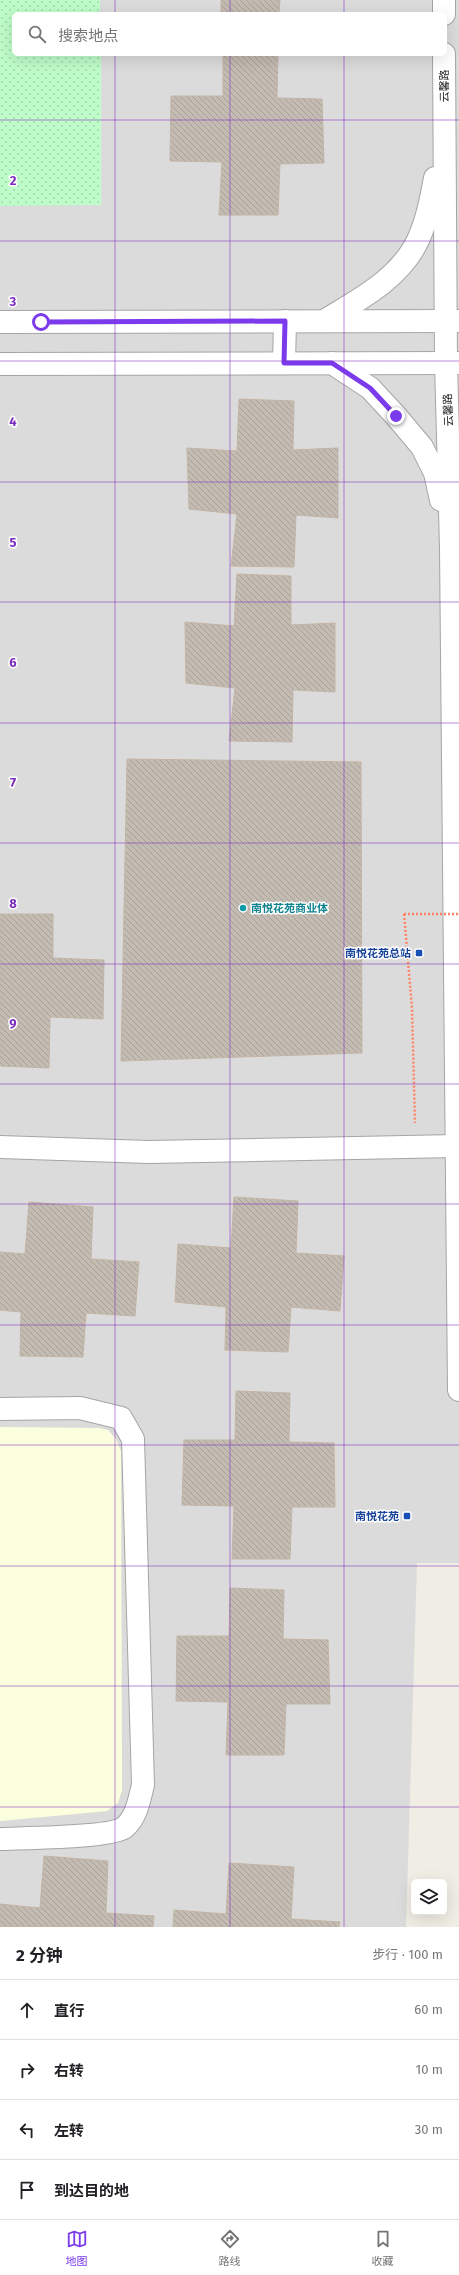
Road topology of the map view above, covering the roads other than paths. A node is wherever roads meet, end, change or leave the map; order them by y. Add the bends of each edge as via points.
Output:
1 (444, 0) edge
2 (444, 12) edge
3 (444, 56) edge
4 (452, 136) edge
5 (285, 321) junction
6 (324, 321) junction
7 (453, 321) edge
8 (0, 322) edge
9 (284, 363) junction
10 (332, 363) junction
11 (452, 363) edge
12 (0, 364) edge
13 (455, 548) edge
14 (456, 1146) junction
15 (0, 1147) edge
16 (459, 1390) edge
17 (0, 1409) edge
18 (0, 1839) edge

1 - 2 street
3 - 4 street, 云馨路
4 - 6 street via 418,241 400,267 370,292
4 - 7 street, 云馨路
5 - 6 street
5 - 8 street
5 - 9 street
6 - 7 street
7 - 11 street, 云馨路
9 - 10 street
9 - 12 street
10 - 11 street
10 - 13 street via 370,388 422,447 435,472
11 - 13 street, 云馨路
13 - 14 street, 云馨路
14 - 15 street via 149,1152
14 - 16 street, 云馨路
17 - 18 street via 80,1408 121,1418 133,1439 143,1785 137,1810 124,1828 104,1834

